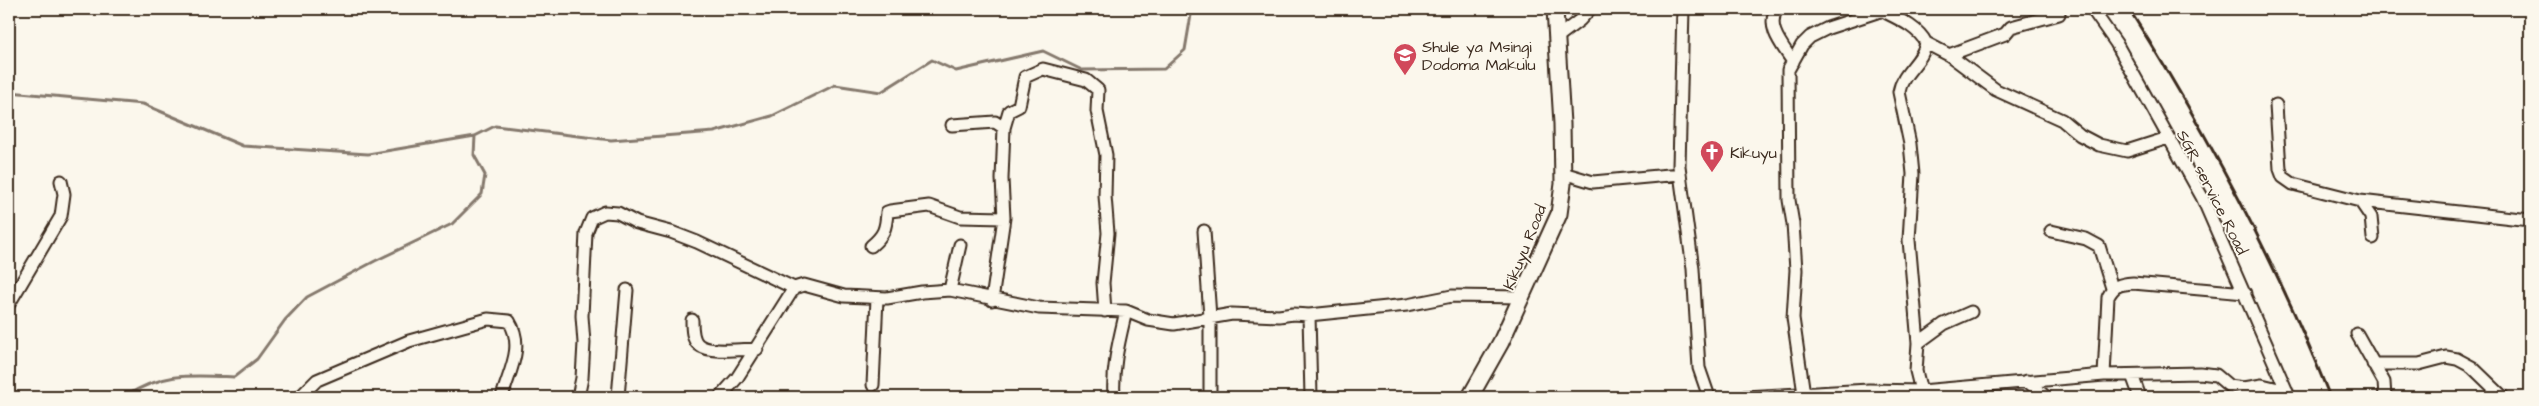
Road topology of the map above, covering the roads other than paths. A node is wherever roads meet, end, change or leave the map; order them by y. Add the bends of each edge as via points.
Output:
1 (1555, 9) edge
2 (1590, 9) edge
3 (1683, 9) edge
4 (1777, 9) edge
5 (1882, 9) edge
6 (2092, 9) edge
7 (2059, 14) dead end
8 (1556, 38) junction
9 (1926, 43) junction
10 (1949, 55) junction
11 (1793, 62) junction
12 (2276, 105) dead end
13 (952, 125) dead end
14 (1004, 128) junction
15 (2168, 138) junction
16 (1563, 172) junction
17 (1680, 174) junction
18 (61, 181) dead end
19 (2360, 201) junction
20 (1004, 218) junction
21 (2530, 220) edge
22 (1204, 231) dead end
23 (2051, 231) dead end
24 (2374, 238) dead end
25 (960, 245) dead end
26 (871, 246) dead end
27 (794, 288) junction
28 (2112, 288) junction
29 (627, 290) dead end
30 (950, 290) junction
31 (2246, 293) junction
32 (1522, 297) junction
33 (877, 298) junction
34 (992, 300) junction
35 (9, 304) edge
36 (1105, 311) junction
37 (1126, 312) junction
38 (1971, 312) dead end
39 (1308, 315) junction
40 (1210, 317) junction
41 (692, 320) dead end
42 (2357, 334) dead end
43 (1918, 343) junction
44 (757, 349) junction
45 (2373, 364) junction
46 (2104, 375) junction
47 (2132, 375) junction
48 (2027, 381) junction
49 (873, 385) dead end
50 (1920, 391) junction
51 (1804, 394) junction
52 (2288, 395) edge
53 (300, 397) edge
54 (502, 397) edge
55 (578, 397) edge
56 (618, 397) edge
57 (720, 397) edge
58 (1114, 397) edge
59 (1210, 397) edge
60 (1311, 397) edge
61 (1470, 397) edge
62 (1709, 397) edge
63 (1744, 397) edge
64 (2046, 397) edge
65 (2140, 397) edge
66 (2385, 397) edge
67 (2503, 397) edge

1 - 8 main road, Kikuyu Road
2 - 8 street
3 - 17 street
4 - 11 street via 1772,18 1773,26
5 - 9 street via 1909,26
5 - 11 street via 1810,37
6 - 15 street, SGR service Road via 2116,43
7 - 10 street via 2010,27 2005,34
8 - 16 main road, Kikuyu Road
9 - 10 street
9 - 43 street via 1900,84 1899,92 1912,167 1909,240
10 - 15 street via 1996,90 2062,120 2080,135 2100,145 2127,151
11 - 51 street via 1787,79 1789,200 1796,270 1794,318
12 - 19 street via 2283,177 2293,184
13 - 14 street via 995,122
14 - 20 street
14 - 36 street via 1009,111 1020,106 1025,77 1043,69 1086,80 1098,90 1097,111 1106,155
15 - 31 street, SGR service Road via 2202,197
16 - 17 street via 1593,182
16 - 32 main road, Kikuyu Road via 1559,214
17 - 62 street via 1693,269 1699,368
18 - 35 street via 64,194 61,216
19 - 21 street
19 - 24 street via 2373,222
20 - 26 street via 960,217 929,206 890,211 887,212 887,227
20 - 34 street
22 - 40 street
23 - 28 street via 2086,239 2099,246
25 - 30 street
27 - 33 street via 804,285 844,296
27 - 44 street
27 - 55 street via 697,242 618,213 605,212 592,218 586,234 584,343
28 - 31 street via 2133,283
28 - 46 street via 2107,310
29 - 56 street
30 - 33 street
30 - 34 street
31 - 52 street, SGR service Road
32 - 39 street via 1452,296 1407,305
32 - 61 main road, Kikuyu Road
33 - 49 street
34 - 36 street via 1038,308
36 - 37 street
37 - 40 street via 1174,324
37 - 58 street via 1116,351
38 - 43 street via 1944,324
39 - 40 street via 1232,314
39 - 60 street
40 - 59 street
41 - 44 street via 699,346 712,350
42 - 45 street
43 - 50 street via 1916,371
44 - 57 street
45 - 66 street via 2384,382
45 - 67 street via 2419,364 2446,357 2457,359 2472,367
46 - 47 street
46 - 48 street
47 - 52 street via 2216,375 2230,386 2262,385
47 - 65 street
48 - 50 street
48 - 64 street
50 - 51 street
51 - 63 street
53 - 54 street via 317,380 409,342 461,326 500,319 509,321 515,331 516,346

